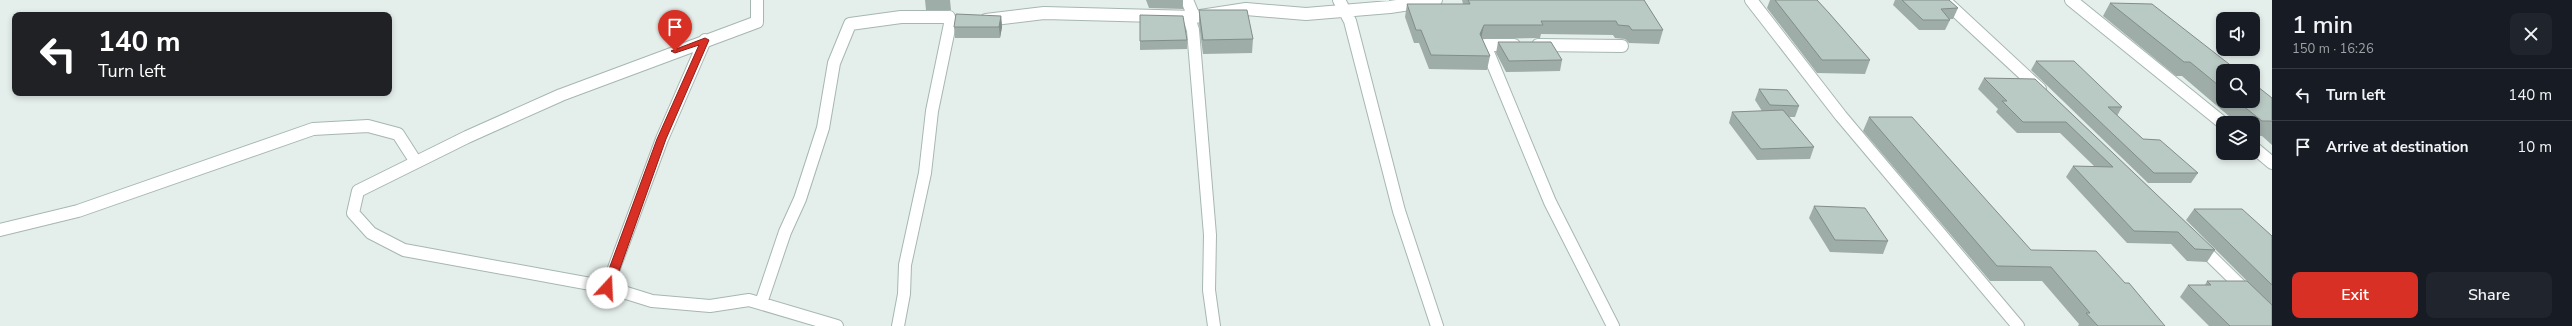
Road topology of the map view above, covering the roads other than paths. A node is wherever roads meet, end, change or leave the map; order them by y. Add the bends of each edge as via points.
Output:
1 (757, 0) edge
2 (1187, 0) edge
3 (1436, 0) edge
4 (1751, 0) edge
5 (1944, 0) edge
6 (2071, 0) edge
7 (1342, 4) edge
8 (1194, 17) junction
9 (972, 19) edge
10 (705, 40) junction
11 (1622, 46) dead end
12 (2048, 96) edge
13 (2216, 117) edge
14 (2260, 153) edge
15 (416, 162) junction
16 (2272, 163) edge
17 (0, 230) edge
18 (2189, 236) edge
19 (607, 288) junction
20 (2255, 300) edge
21 (761, 303) junction
22 (837, 326) edge
23 (898, 326) edge
24 (1214, 326) edge
25 (1437, 326) edge
26 (1613, 326) edge
27 (2018, 326) edge

1 - 10 street via 757,22
2 - 8 street
3 - 7 street via 1390,7
4 - 27 street via 1846,122
5 - 12 street
6 - 13 street
7 - 8 street via 1306,14 1246,9
7 - 25 street via 1350,21 1379,126 1399,211
8 - 9 street via 1112,17 1044,13 995,20
8 - 24 street via 1190,21 1193,30 1205,159 1210,235 1208,290
10 - 15 street via 534,107
10 - 19 street via 662,139
11 - 26 street via 1485,45 1550,202
14 - 16 street
15 - 17 street via 398,134 368,126 313,129 78,211
15 - 19 street via 358,191 353,213 371,233 404,250
18 - 20 street
19 - 21 street via 652,301 710,306 749,300
21 - 22 street
21 - 23 street via 784,232 800,198 823,128 834,63 850,24 901,17 953,18 932,111 925,173 905,265 904,294

